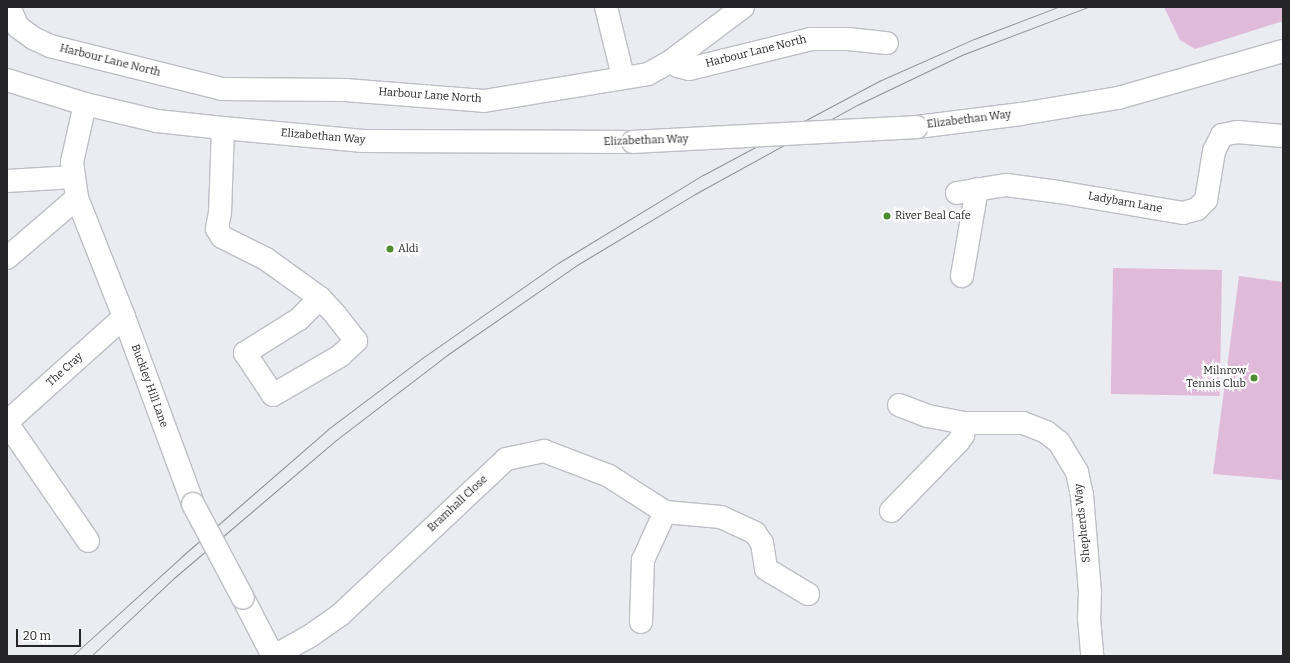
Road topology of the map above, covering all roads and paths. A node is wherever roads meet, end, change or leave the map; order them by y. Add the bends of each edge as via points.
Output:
1 (8, 7) edge
2 (606, 7) edge
3 (743, 7) edge
4 (887, 43) dead end
5 (1283, 51) edge
6 (671, 61) junction
7 (623, 77) junction
8 (7, 80) edge
9 (84, 104) junction
10 (223, 128) junction
11 (1283, 136) edge
12 (7, 181) edge
13 (76, 187) junction
14 (7, 258) edge
15 (962, 276) dead end
16 (320, 298) junction
17 (124, 317) junction
18 (899, 404) dead end
19 (7, 423) edge
20 (964, 423) junction
21 (891, 511) dead end
22 (665, 512) junction
23 (88, 541) dead end
24 (808, 594) dead end
25 (641, 622) dead end
26 (274, 656) edge
27 (1092, 656) edge

1 - 7 street, Harbour Lane North via 18,27 50,46 222,89 345,90 484,101
2 - 7 street
3 - 6 street
4 - 6 street, Harbour Lane North via 811,39 689,69
5 - 10 street, Elizabethan Way, bridge via 1118,98 1021,114 916,127 633,142 363,141
6 - 7 street, Harbour Lane North via 648,74
8 - 9 street, Elizabethan Way
9 - 10 street, Elizabethan Way via 157,121
9 - 13 street, Buckley Hill Lane via 72,162
10 - 16 street via 217,229 222,237 266,259
11 - 15 street, Ladybarn Lane via 1237,132 1222,135 1214,151 1206,200 1197,210 1183,213 1006,185 967,191
12 - 13 street
13 - 14 street
13 - 17 street, Buckley Hill Lane
16 - 16 street via 356,340 340,356 273,395 245,353 299,319
17 - 19 street, The Cray
17 - 26 street, Buckley Hill Lane, bridge via 193,504
18 - 20 street, Shepherds Way via 928,416
19 - 23 street, The Cray
20 - 21 street via 963,435 958,442
20 - 27 street, Shepherds Way via 1023,423 1046,432 1059,442 1068,454 1077,472 1082,496
22 - 24 street, Bramhall Close via 721,517 755,533 762,543 766,570
22 - 25 street via 643,560
22 - 26 street, Bramhall Close via 609,476 544,451 506,459 340,615 310,636

